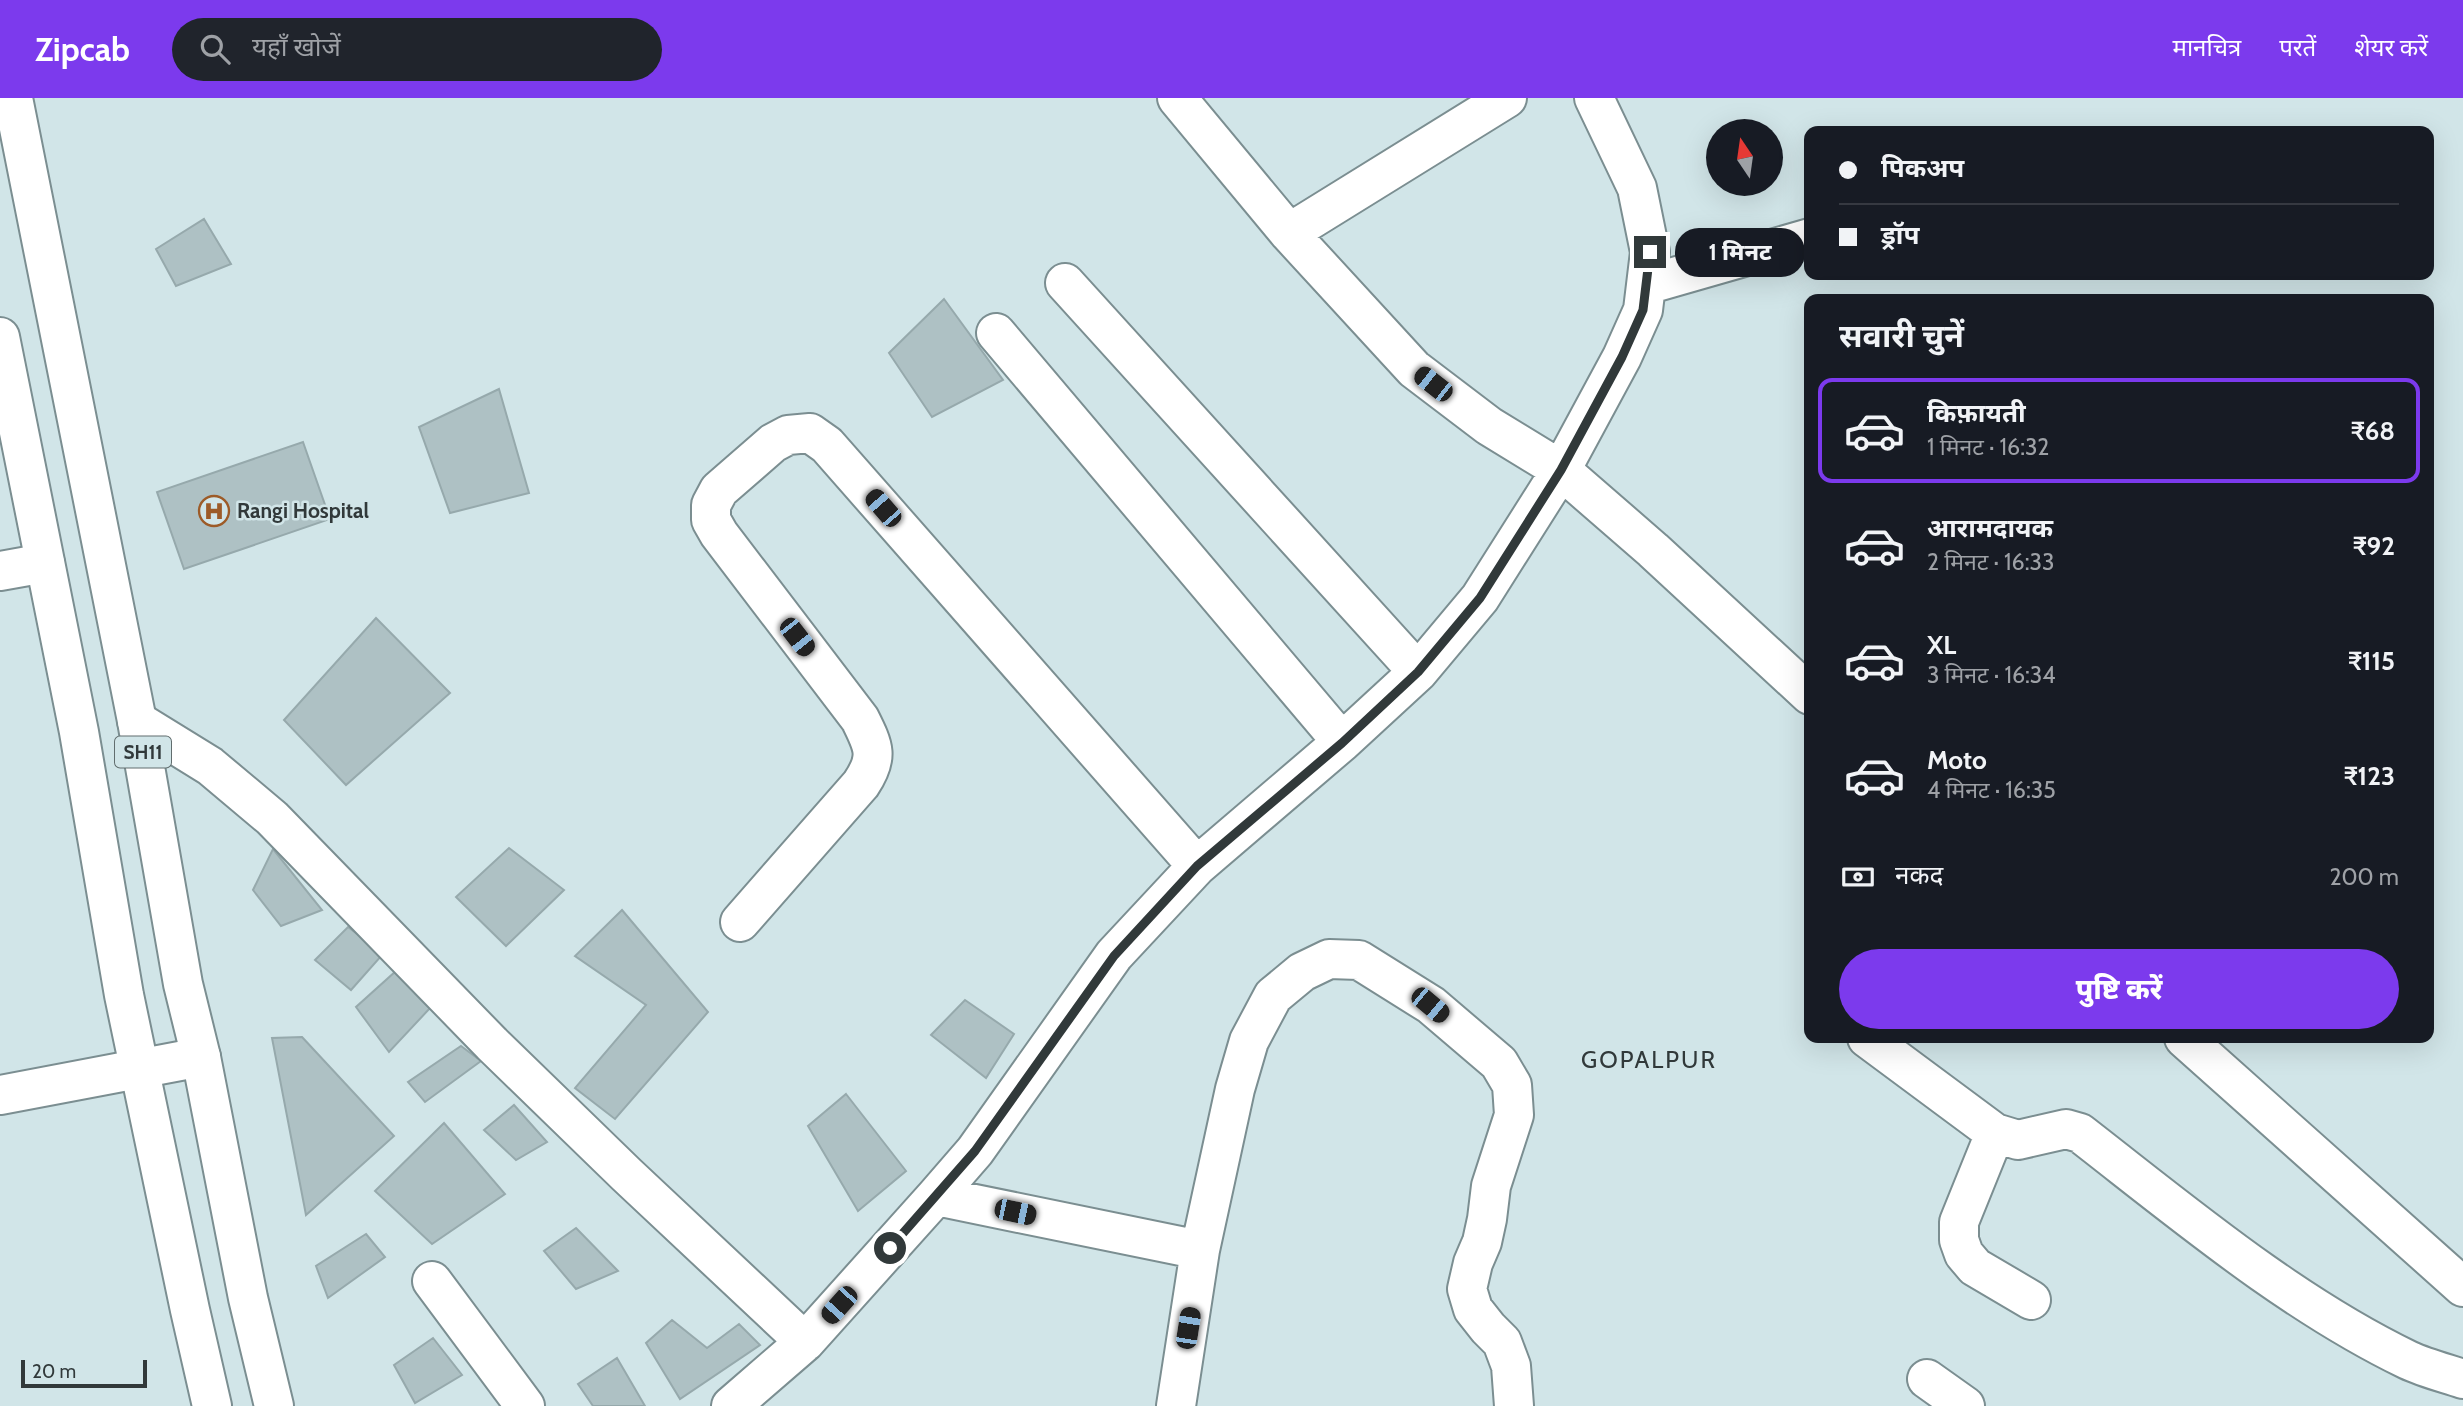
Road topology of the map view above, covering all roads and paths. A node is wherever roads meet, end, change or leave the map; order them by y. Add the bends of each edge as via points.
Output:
1 (13, 98) edge
2 (1177, 98) edge
3 (1507, 98) edge
4 (1594, 98) edge
5 (1289, 233) junction
6 (1804, 240) edge
7 (1065, 283) dead end
8 (1646, 285) junction
9 (996, 333) dead end
10 (0, 337) edge
11 (1561, 470) junction
12 (45, 563) junction
13 (0, 571) edge
14 (1418, 672) junction
15 (1804, 689) edge
16 (137, 721) junction
17 (1342, 743) junction
18 (1197, 866) junction
19 (740, 922) dead end
20 (1874, 1043) edge
21 (2190, 1043) edge
22 (201, 1057) junction
23 (140, 1070) junction
24 (0, 1095) edge
25 (1995, 1133) junction
26 (936, 1196) junction
27 (1200, 1250) junction
28 (432, 1281) dead end
29 (2463, 1287) edge
30 (2031, 1300) dead end
31 (805, 1342) junction
32 (1927, 1379) dead end
33 (2463, 1379) edge
34 (2463, 1393) edge
35 (212, 1406) edge
36 (274, 1406) edge
37 (525, 1406) edge
38 (731, 1406) edge
39 (1176, 1406) edge
40 (1514, 1406) edge
41 (1965, 1406) edge
42 (2454, 1406) edge

1 - 16 street, SH11
2 - 5 street
3 - 5 street
4 - 8 street via 1637,188 1650,252
5 - 11 street via 1414,369 1489,426
6 - 8 street
7 - 14 street
8 - 11 street via 1643,310 1622,357
9 - 17 street
10 - 12 street, SH11
11 - 14 street via 1480,598
11 - 15 street
12 - 13 street
12 - 23 street, SH11
14 - 17 street
16 - 22 street, SH11 via 183,984
16 - 31 street via 210,766 272,818 492,1044
17 - 18 street
18 - 19 street via 828,445 810,433 789,435 773,443 719,490 711,505 711,520 860,719 873,744 873,767
18 - 26 street via 1114,956 975,1151
20 - 25 street
21 - 29 street
22 - 23 street
22 - 36 street, SH11
23 - 24 street
23 - 35 street, SH11
25 - 30 street via 1959,1222 1959,1240 1975,1267
25 - 33 street via 2018,1140 2066,1129 2080,1133 2213,1236 2333,1319 2410,1361
26 - 27 street
26 - 31 street
27 - 39 street
27 - 40 street via 1242,1065 1273,996 1329,959 1359,960 1430,1005 1499,1063 1512,1085 1514,1115 1491,1186 1482,1242 1467,1289 1473,1309 1502,1342 1511,1366
28 - 37 street
31 - 38 street
32 - 41 street
34 - 42 street

